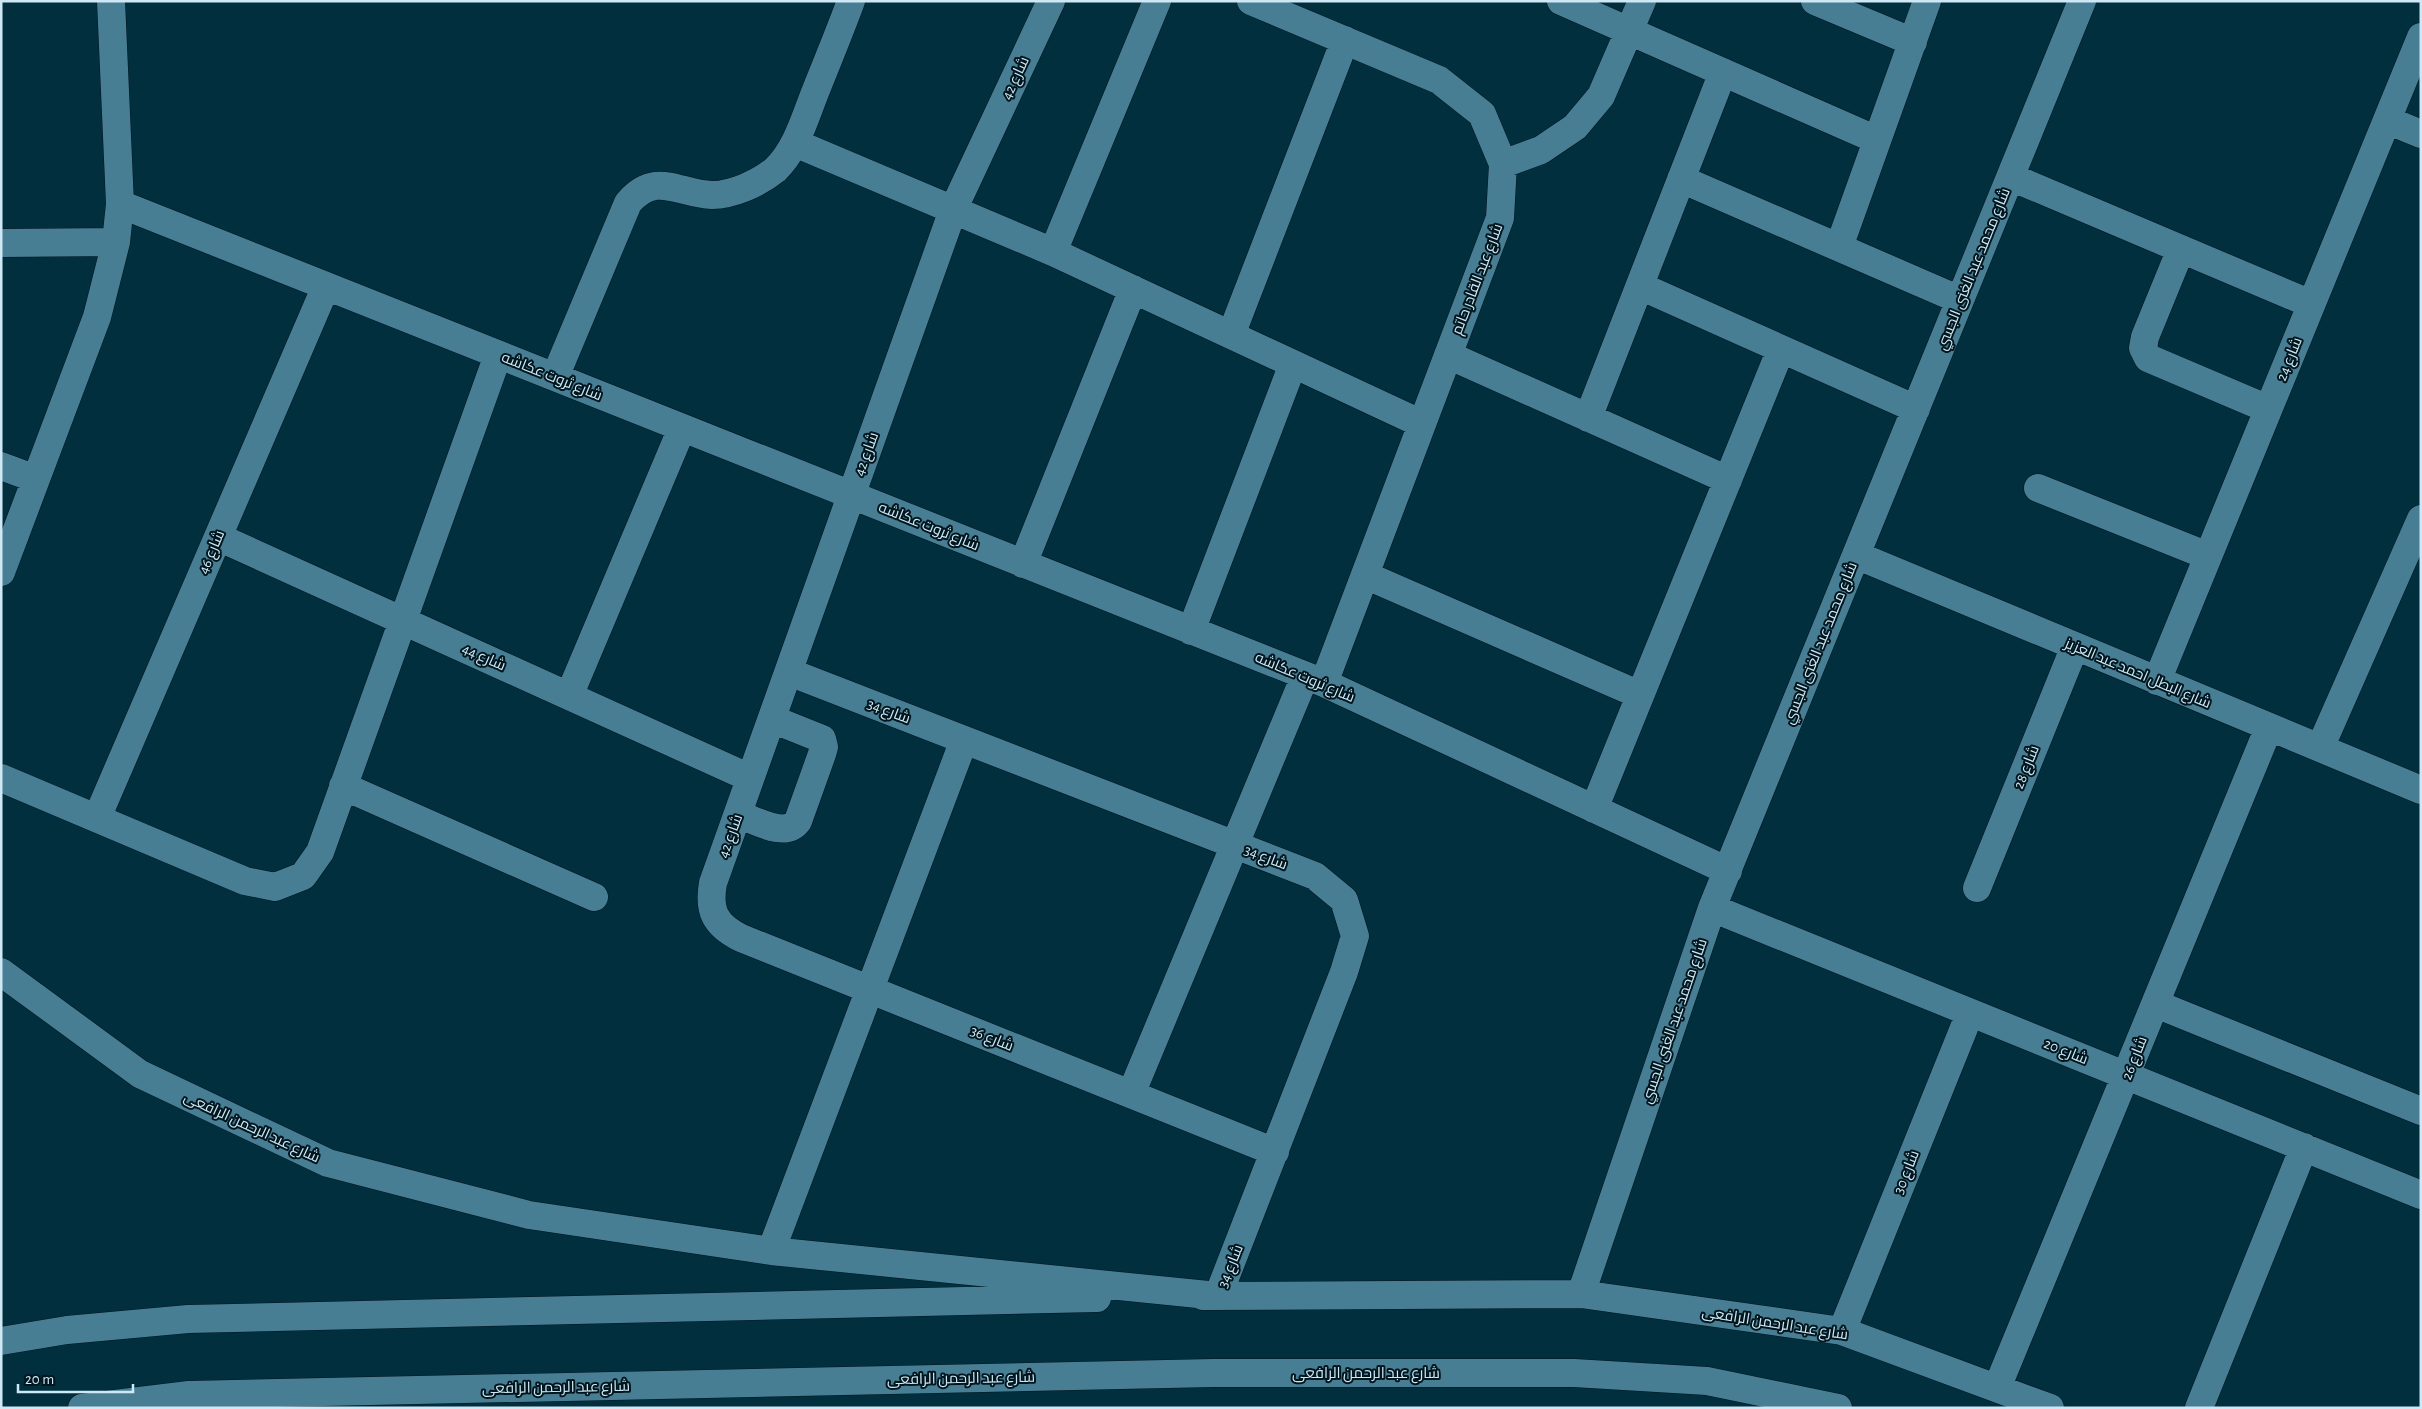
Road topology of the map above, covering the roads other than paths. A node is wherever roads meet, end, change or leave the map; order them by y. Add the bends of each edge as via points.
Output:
1 (111, 1) edge
2 (851, 1) edge
3 (1051, 1) edge
4 (1157, 1) edge
5 (1561, 1) edge
6 (1642, 1) edge
7 (1815, 1) edge
8 (1927, 1) edge
9 (2082, 1) edge
10 (1254, 2) edge
11 (1629, 31) junction
12 (2421, 36) edge
13 (1345, 40) junction
14 (1913, 42) junction
15 (1723, 72) junction
16 (2387, 120) junction
17 (2421, 134) edge
18 (1877, 140) junction
19 (795, 144) junction
20 (1504, 164) junction
21 (2011, 176) junction
22 (1682, 179) junction
23 (120, 204) junction
24 (953, 210) junction
25 (116, 242) junction
26 (1, 243) edge
27 (1839, 247) junction
28 (2181, 249) junction
29 (1053, 252) junction
30 (326, 286) junction
31 (1640, 286) junction
32 (1133, 290) junction
33 (1960, 300) junction
34 (2311, 304) junction
35 (1231, 335) junction
36 (1781, 349) junction
37 (498, 355) junction
38 (1448, 355) junction
39 (1293, 364) junction
40 (555, 377) junction
41 (2268, 409) junction
42 (1916, 410) junction
43 (1588, 418) junction
44 (1422, 424) junction
45 (682, 428) junction
46 (1, 466) edge
47 (36, 479) junction
48 (1728, 480) junction
49 (2038, 488) dead end
50 (852, 495) junction
51 (2421, 519) edge
52 (218, 537) junction
53 (1856, 555) junction
54 (2208, 556) junction
55 (1023, 564) junction
56 (1, 572) edge
57 (1365, 575) junction
58 (403, 620) junction
59 (1191, 630) junction
60 (2075, 646) junction
61 (788, 672) junction
62 (1314, 680) junction
63 (2157, 681) junction
64 (1640, 695) junction
65 (569, 696) junction
66 (772, 720) junction
67 (2269, 727) junction
68 (964, 740) junction
69 (2320, 748) junction
70 (1, 778) edge
71 (750, 778) junction
72 (343, 786) junction
73 (2421, 790) edge
74 (1594, 809) junction
75 (738, 814) junction
76 (96, 818) junction
77 (1235, 845) junction
78 (1728, 871) junction
79 (1977, 888) dead end
80 (594, 897) dead end
81 (1712, 908) junction
82 (715, 917) joint
83 (1, 972) edge
84 (870, 989) junction
85 (2156, 1004) junction
86 (1970, 1013) junction
87 (2126, 1076) junction
88 (1131, 1094) junction
89 (2421, 1111) edge
90 (2304, 1147) junction
91 (1275, 1152) junction
92 (2421, 1195) edge
93 (771, 1251) junction
94 (1581, 1294) junction
95 (1218, 1296) junction
96 (1842, 1331) junction
97 (1, 1342) edge
98 (1997, 1388) junction
99 (2042, 1406) edge
100 (82, 1408) edge
101 (1838, 1408) edge
102 (2199, 1408) edge

1 - 23 street
2 - 19 street
3 - 24 street, شارع 42
4 - 29 street
5 - 11 street
6 - 11 street
7 - 14 street
8 - 14 street
9 - 21 street, شارع محمد عبد الغنى الجسي
10 - 13 street, شارع عبد القادر حاتم
11 - 15 street
11 - 20 street via 1601,96 1575,127 1541,150
12 - 16 street, شارع 24
13 - 20 street, شارع عبد القادر حاتم via 1439,80 1482,114
13 - 35 street
14 - 18 street
15 - 18 street
15 - 22 street
16 - 17 street
16 - 34 street, شارع 24
18 - 27 street
19 - 24 street
19 - 40 street via 774,170 746,188 712,195 667,186 652,186 638,192 628,203
20 - 38 street, شارع عبد القادر حاتم via 1500,218
21 - 28 street
21 - 33 street, شارع محمد عبد الغنى الجسي
22 - 27 street
22 - 31 street
23 - 25 street
23 - 30 street, شارع ثروت عكاشه
24 - 29 street
24 - 50 street, شارع 42
25 - 26 street
25 - 47 street via 97,317
27 - 33 street
28 - 34 street
28 - 41 street via 2145,337 2143,348 2148,358
29 - 32 street
30 - 37 street, شارع ثروت عكاشه
30 - 52 street, شارع 46
31 - 36 street
31 - 43 street
32 - 35 street
32 - 55 street
33 - 42 street, شارع محمد عبد الغنى الجسي
34 - 41 street, شارع 24
35 - 39 street
36 - 42 street
36 - 48 street
37 - 40 street, شارع ثروت عكاشه
37 - 58 street
38 - 43 street
38 - 44 street, شارع عبد القادر حاتم
39 - 44 street
39 - 59 street
40 - 45 street, شارع ثروت عكاشه
41 - 54 street, شارع 24
42 - 53 street, شارع محمد عبد الغنى الجسي
43 - 48 street
44 - 57 street, شارع عبد القادر حاتم
45 - 50 street, شارع ثروت عكاشه
45 - 65 street
46 - 47 street
47 - 56 street
48 - 64 street
49 - 54 street
50 - 55 street, شارع ثروت عكاشه
50 - 61 street, شارع 42
51 - 69 street
52 - 58 street, شارع 44
52 - 76 street, شارع 46
53 - 60 street, شارع البطل احمد عبد العزيز
53 - 78 street, شارع محمد عبد الغنى الجسي
54 - 63 street, شارع 24
55 - 59 street, شارع ثروت عكاشه
57 - 62 street, شارع عبد القادر حاتم
57 - 64 street
58 - 65 street, شارع 44
58 - 72 street
59 - 62 street, شارع ثروت عكاشه
60 - 63 street, شارع البطل احمد عبد العزيز
60 - 79 street, شارع 28
61 - 66 street, شارع 42
61 - 68 street, شارع 34
62 - 74 street, شارع ثروت عكاشه
62 - 77 street, شارع عبد القادر حاتم
63 - 67 street, شارع البطل احمد عبد العزيز
64 - 74 street
65 - 71 street, شارع 44
66 - 71 street, شارع 42
66 - 75 street via 822,739 822,754 798,821 787,830
67 - 69 street, شارع البطل احمد عبد العزيز
67 - 85 street, شارع 26
68 - 77 street, شارع 34
68 - 84 street
69 - 73 street, شارع البطل احمد عبد العزيز
70 - 76 street
71 - 75 street, شارع 42
72 - 76 street via 320,852 303,876 275,887 245,881
72 - 80 street
74 - 78 street, شارع ثروت عكاشه
75 - 82 street, شارع 42 via 713,883 710,900
77 - 88 street, شارع عبد القادر حاتم
77 - 91 street, شارع 34 via 1315,876 1344,900 1355,936
78 - 81 street, شارع محمد عبد الغنى الجسي
81 - 86 street, شارع 20
81 - 94 street, شارع محمد عبد الغنى الجسي
82 - 84 street, شارع 36 via 725,930 741,938
83 - 93 street, شارع عبد الرحمن الرافعى via 140,1074 328,1163 529,1215
84 - 88 street, شارع 36
84 - 93 street
85 - 87 street, شارع 26
85 - 89 street
86 - 87 street, شارع 20
86 - 96 street, شارع 30
87 - 90 street, شارع 20
87 - 98 street, شارع 26
88 - 91 street, شارع 36
90 - 92 street, شارع 20
90 - 102 street
91 - 95 street, شارع 34
93 - 95 street, شارع عبد الرحمن الرافعى
94 - 95 street, شارع عبد الرحمن الرافعى
94 - 96 street, شارع عبد الرحمن الرافعى
95 - 97 street, شارع عبد الرحمن الرافعى via 188,1319 67,1330
96 - 98 street, شارع عبد الرحمن الرافعى
98 - 99 street, شارع عبد الرحمن الرافعى
100 - 101 street, شارع عبد الرحمن الرافعى via 189,1394 1213,1373 1574,1373 1707,1381

